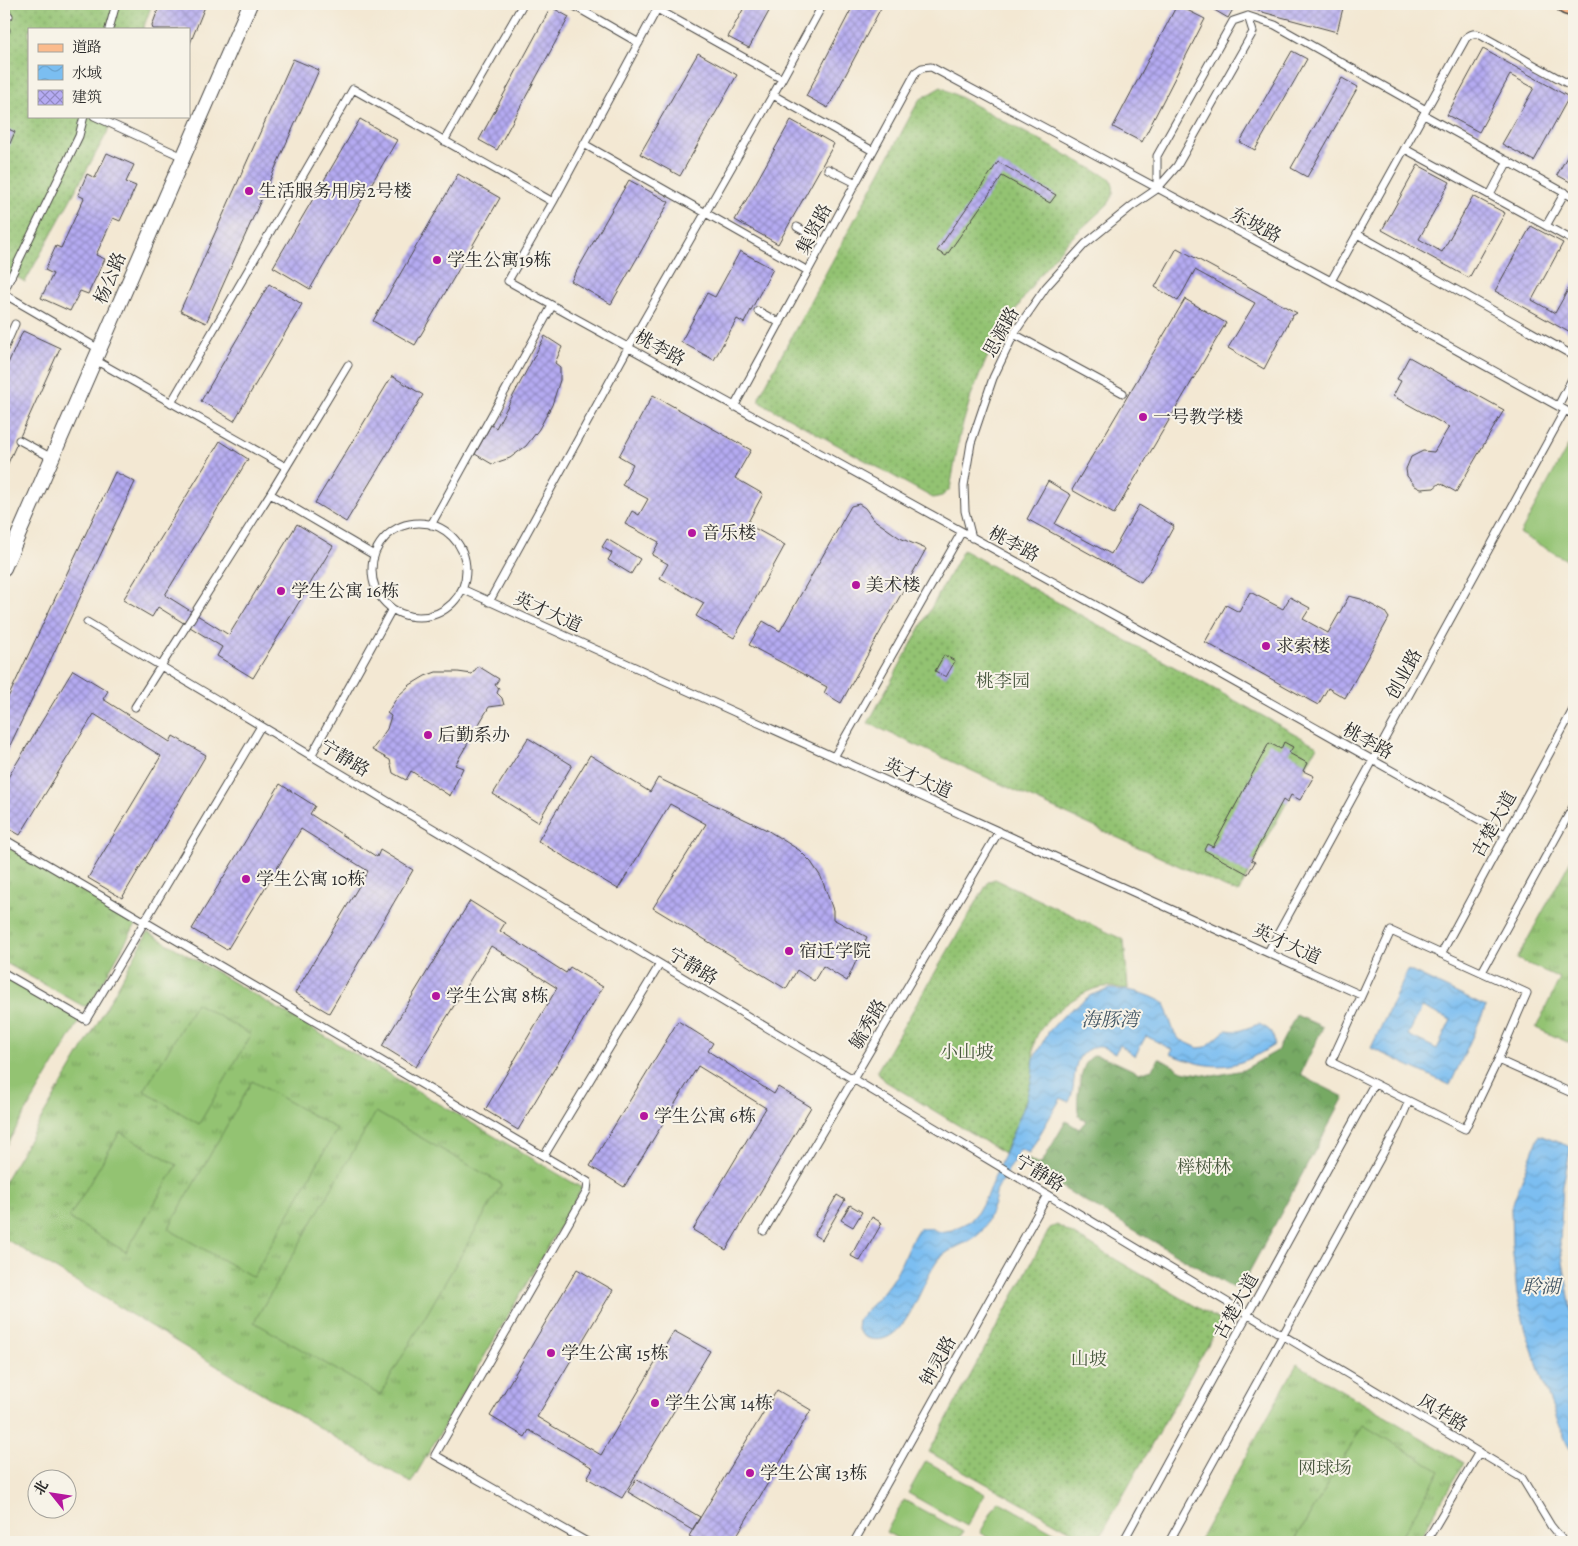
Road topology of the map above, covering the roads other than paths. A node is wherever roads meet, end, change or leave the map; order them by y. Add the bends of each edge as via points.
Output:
1 (116, 4) edge
2 (250, 4) edge
3 (523, 4) edge
4 (570, 4) edge
5 (823, 4) edge
6 (1567, 4) edge
7 (1574, 6) edge
8 (1248, 16) junction
9 (109, 28) edge
10 (639, 43) junction
11 (922, 68) joint
12 (782, 79) junction
13 (1574, 87) edge
14 (773, 95) junction
15 (1425, 113) junction
16 (84, 118) edge
17 (98, 118) edge
18 (444, 141) junction
19 (584, 144) junction
20 (1405, 149) junction
21 (873, 151) junction
22 (183, 157) junction
23 (1508, 161) junction
24 (828, 169) dead end
25 (856, 183) junction
26 (1157, 189) junction
27 (1565, 192) junction
28 (1490, 195) junction
29 (1574, 198) edge
30 (553, 202) junction
31 (705, 213) junction
32 (1546, 226) junction
33 (797, 227) dead end
34 (1357, 234) junction
35 (1574, 241) edge
36 (824, 242) junction
37 (808, 271) junction
38 (1331, 281) junction
39 (4, 292) edge
40 (552, 306) junction
41 (758, 311) dead end
42 (780, 323) junction
43 (15, 324) dead end
44 (1014, 334) junction
45 (628, 348) junction
46 (4, 349) edge
47 (97, 355) junction
48 (1574, 356) edge
49 (348, 365) dead end
50 (1574, 375) edge
51 (1123, 393) dead end
52 (171, 403) junction
53 (1558, 406) junction
54 (734, 407) junction
55 (1565, 410) junction
56 (1574, 415) edge
57 (20, 440) dead end
58 (52, 458) junction
59 (286, 467) junction
60 (270, 494) junction
61 (431, 524) junction
62 (961, 533) junction
63 (972, 538) junction
64 (374, 555) junction
65 (4, 568) edge
66 (462, 590) junction
67 (489, 602) junction
68 (392, 609) junction
69 (86, 622) dead end
70 (161, 666) junction
71 (135, 707) dead end
72 (1574, 708) edge
73 (261, 726) junction
74 (311, 756) junction
75 (834, 757) junction
76 (1372, 761) junction
77 (1574, 805) edge
78 (998, 831) junction
79 (1506, 834) junction
80 (4, 839) edge
81 (145, 922) junction
82 (1268, 952) junction
83 (1441, 954) junction
84 (660, 964) junction
85 (1482, 972) junction
86 (4, 973) edge
87 (1361, 994) junction
88 (1498, 1060) junction
89 (853, 1079) junction
90 (1374, 1084) junction
91 (1574, 1094) edge
92 (1409, 1102) junction
93 (544, 1156) junction
94 (1048, 1195) junction
95 (764, 1231) dead end
96 (1248, 1314) junction
97 (1283, 1335) junction
98 (1479, 1452) junction
99 (587, 1542) edge
100 (854, 1542) edge
101 (1123, 1542) edge
102 (1169, 1542) edge
103 (1426, 1542) edge
104 (1564, 1542) edge

1 - 9 lane
2 - 22 street, 杨公路
3 - 18 lane
4 - 10 lane
5 - 12 lane
6 - 7 main road
8 - 15 lane via 1275,25
8 - 26 lane, 思源路 via 1254,32 1177,166
8 - 26 lane via 1233,21 1157,156
10 - 12 lane via 657,10
10 - 19 lane
11 - 21 lane, 集贤路 via 916,72
11 - 26 lane, 东坡路 via 931,67 939,71
12 - 14 lane
13 - 15 lane via 1476,33 1470,34
14 - 21 lane
14 - 31 lane
15 - 20 lane
15 - 23 lane
16 - 39 lane via 79,136
17 - 22 lane
18 - 30 lane
18 - 52 lane via 353,89
19 - 30 lane
19 - 31 lane
20 - 28 lane
20 - 34 lane
21 - 25 lane, 集贤路
22 - 47 street, 杨公路
23 - 27 lane
23 - 28 lane
24 - 25 lane
25 - 36 lane, 集贤路
26 - 38 lane, 东坡路
26 - 44 lane, 思源路 via 1085,244 1046,287
27 - 29 lane
27 - 32 lane
28 - 32 lane
30 - 40 lane, 桃李路 via 508,281
31 - 37 lane
31 - 45 lane
32 - 35 lane
33 - 36 lane
34 - 38 lane
34 - 48 lane
36 - 37 lane, 集贤路
37 - 42 lane, 集贤路
38 - 53 lane, 东坡路
39 - 47 lane
40 - 45 lane, 桃李路
40 - 61 lane
41 - 42 lane
42 - 54 lane, 集贤路
43 - 46 lane
44 - 51 lane
44 - 63 lane, 思源路 via 993,378 971,443 964,486 965,511
45 - 54 lane, 桃李路
45 - 67 lane
47 - 52 lane
47 - 58 street, 杨公路
49 - 59 lane
50 - 53 lane
52 - 59 lane
53 - 55 lane, 东坡路
54 - 62 lane, 桃李路
55 - 56 lane, 东坡路
55 - 76 lane, 创业路
57 - 58 lane
58 - 65 street, 杨公路
59 - 60 lane
60 - 64 lane
60 - 70 lane
61 - 64 lane via 409,523 395,528 384,538
61 - 66 lane via 451,535 460,546 465,560
62 - 63 lane, 桃李路
62 - 75 lane
63 - 76 lane, 桃李路
64 - 68 lane via 371,567 373,583 380,598
66 - 67 lane, 英才大道
66 - 68 lane via 439,612 423,617 407,616
67 - 75 lane, 英才大道
68 - 74 lane
69 - 70 lane, 宁静路
70 - 71 lane
70 - 73 lane, 宁静路
72 - 79 lane, 古楚大道
73 - 74 lane, 宁静路
73 - 81 lane
74 - 84 lane, 宁静路
75 - 78 lane, 英才大道
76 - 79 lane, 桃李路
76 - 82 lane, 创业路
77 - 85 lane
78 - 82 lane, 英才大道
78 - 89 lane, 毓秀路
79 - 83 lane, 古楚大道
80 - 81 lane
81 - 86 lane via 86,1020
81 - 93 lane
82 - 87 lane, 英才大道
83 - 85 lane
83 - 87 lane via 1391,931
84 - 89 lane, 宁静路
84 - 93 lane
85 - 88 lane via 1527,993
87 - 90 lane via 1331,1062
88 - 91 lane
88 - 92 lane via 1465,1129
89 - 94 lane, 宁静路
89 - 95 lane, 毓秀路
90 - 92 lane
90 - 96 lane, 古楚大道
92 - 97 lane
93 - 99 lane via 588,1182 587,1191 435,1455
94 - 96 lane, 宁静路
94 - 100 lane, 钟灵路
96 - 97 lane, 宁静路
96 - 101 lane, 古楚大道
97 - 98 lane, 风华路
97 - 102 lane
98 - 103 lane
98 - 104 lane, 风华路 via 1522,1478

